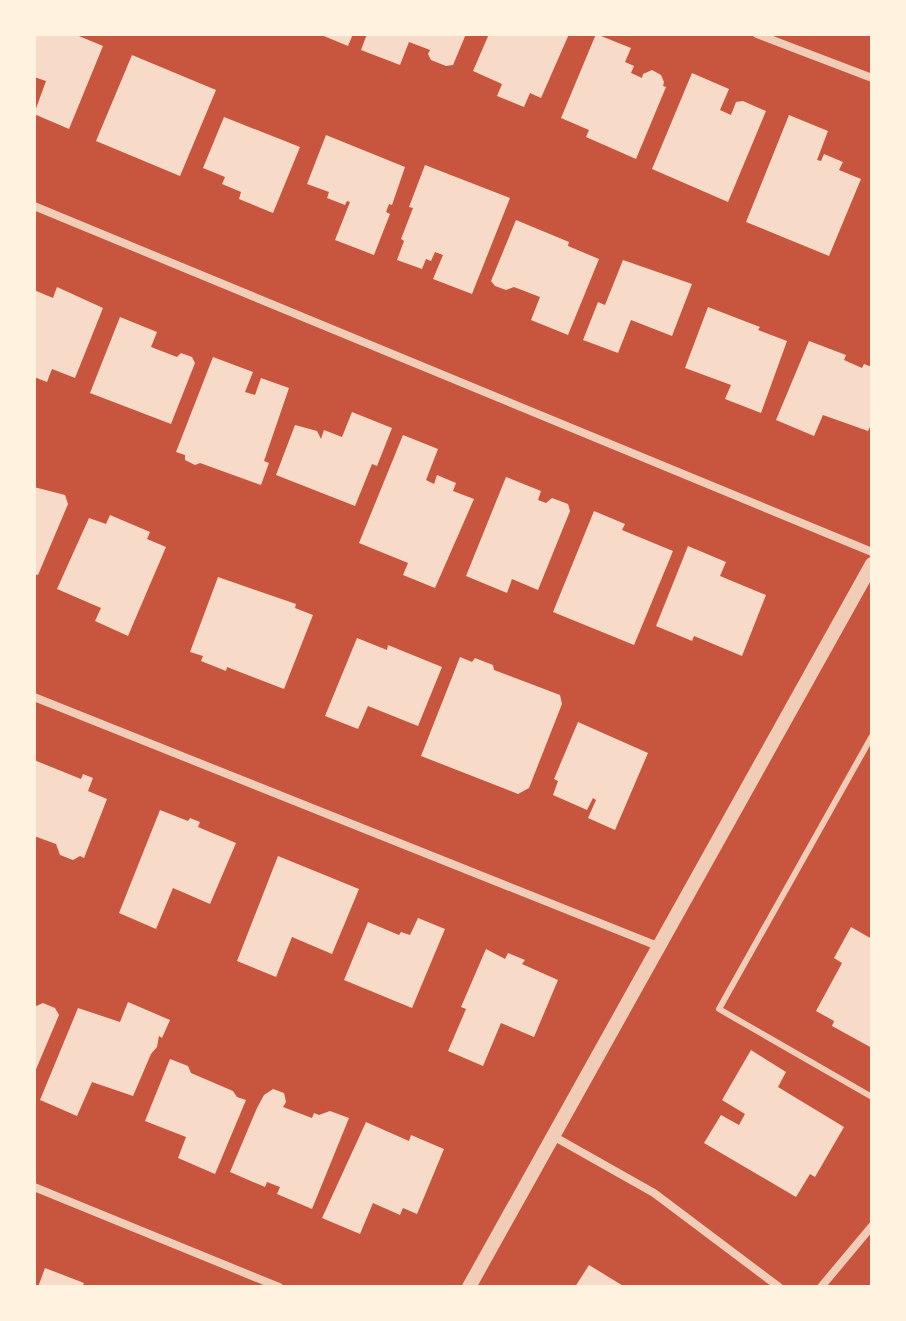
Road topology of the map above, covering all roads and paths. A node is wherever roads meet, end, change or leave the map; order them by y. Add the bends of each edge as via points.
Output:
1 (757, 34) edge
2 (872, 78) edge
3 (34, 206) edge
4 (872, 552) edge
5 (872, 564) edge
6 (34, 697) edge
7 (872, 736) edge
8 (660, 947) junction
9 (872, 1097) edge
10 (553, 1136) junction
11 (34, 1187) edge
12 (872, 1226) edge
13 (279, 1287) edge
14 (469, 1287) edge
15 (779, 1287) edge
16 (821, 1287) edge

1 - 2 street
3 - 4 street
5 - 8 street
6 - 8 street
7 - 9 lane via 719,1009
8 - 10 street
10 - 14 street
10 - 15 street via 654,1193
11 - 13 street
12 - 16 street

